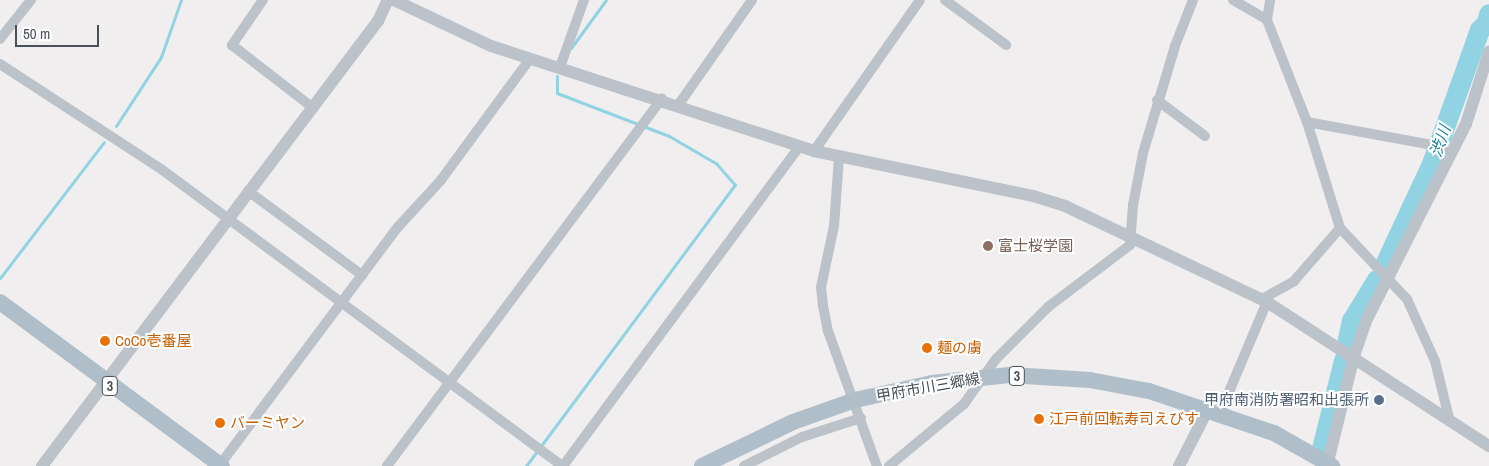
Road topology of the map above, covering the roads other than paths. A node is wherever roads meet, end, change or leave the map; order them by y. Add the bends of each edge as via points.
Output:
1 (30, 0) edge
2 (263, 0) edge
3 (388, 0) edge
4 (394, 0) edge
5 (416, 0) edge
6 (584, 0) edge
7 (752, 0) edge
8 (920, 0) edge
9 (945, 0) edge
10 (1193, 0) edge
11 (1233, 0) edge
12 (1270, 0) edge
13 (423, 14) junction
14 (1267, 20) junction
15 (0, 39) edge
16 (1006, 45) dead end
17 (1489, 52) edge
18 (530, 59) junction
19 (0, 64) edge
20 (560, 67) junction
21 (662, 99) junction
22 (1157, 100) junction
23 (679, 104) junction
24 (312, 106) junction
25 (1307, 122) junction
26 (1205, 136) dead end
27 (800, 146) junction
28 (1451, 149) junction
29 (814, 150) junction
30 (838, 157) junction
31 (248, 191) junction
32 (226, 219) junction
33 (1340, 228) junction
34 (1132, 237) junction
35 (362, 275) junction
36 (1386, 279) junction
37 (1265, 300) junction
38 (0, 302) edge
39 (341, 303) junction
40 (1354, 356) junction
41 (984, 377) junction
42 (104, 382) junction
43 (449, 384) junction
44 (854, 400) junction
45 (1214, 411) junction
46 (861, 418) junction
47 (1450, 422) junction
48 (1489, 446) edge
49 (1328, 465) edge
50 (42, 466) edge
51 (220, 466) edge
52 (387, 466) edge
53 (563, 466) edge
54 (702, 466) edge
55 (744, 466) edge
56 (877, 466) edge
57 (889, 466) edge
58 (1179, 466) edge

1 - 15 street
2 - 24 street via 232,45
3 - 24 street via 378,21
4 - 13 street
5 - 13 street
6 - 20 street
7 - 23 street
8 - 29 street
9 - 16 street
10 - 22 street
11 - 14 street
12 - 14 street
13 - 18 street via 491,46
14 - 25 street
17 - 28 street via 1466,124
18 - 20 street
18 - 35 street via 441,180 398,227
19 - 32 street via 146,158
20 - 21 street
21 - 23 street
21 - 43 street
22 - 26 street
22 - 34 street via 1133,205
23 - 27 street
24 - 31 street
25 - 28 street
25 - 33 street
27 - 29 street
27 - 53 street
28 - 36 street
29 - 30 street
30 - 34 street via 1032,196 1065,206
30 - 44 street via 834,226 822,296 828,331
31 - 32 street
31 - 35 street
32 - 39 street
32 - 42 street
33 - 36 street
33 - 37 street via 1294,281
34 - 37 street
34 - 41 street via 1130,245 1048,307 996,359
35 - 39 street
36 - 40 street
36 - 47 street via 1406,299 1420,325 1435,361
37 - 40 street
37 - 45 street
38 - 42 main road, 3
39 - 43 street
39 - 51 street
40 - 47 street
40 - 49 street
41 - 44 main road, 甲府市川三郷線 / 3 via 932,383
41 - 45 main road, 甲府市川三郷線 / 3 via 1090,380 1149,391
41 - 57 street via 964,404
42 - 50 street
42 - 51 main road, 3
43 - 52 street
43 - 53 street
44 - 46 street
44 - 54 main road, 甲府市川三郷線 / 3 via 793,422
45 - 49 main road, 甲府市川三郷線 / 3 via 1274,433
45 - 58 street
46 - 55 street via 802,437
46 - 56 street
47 - 48 street

